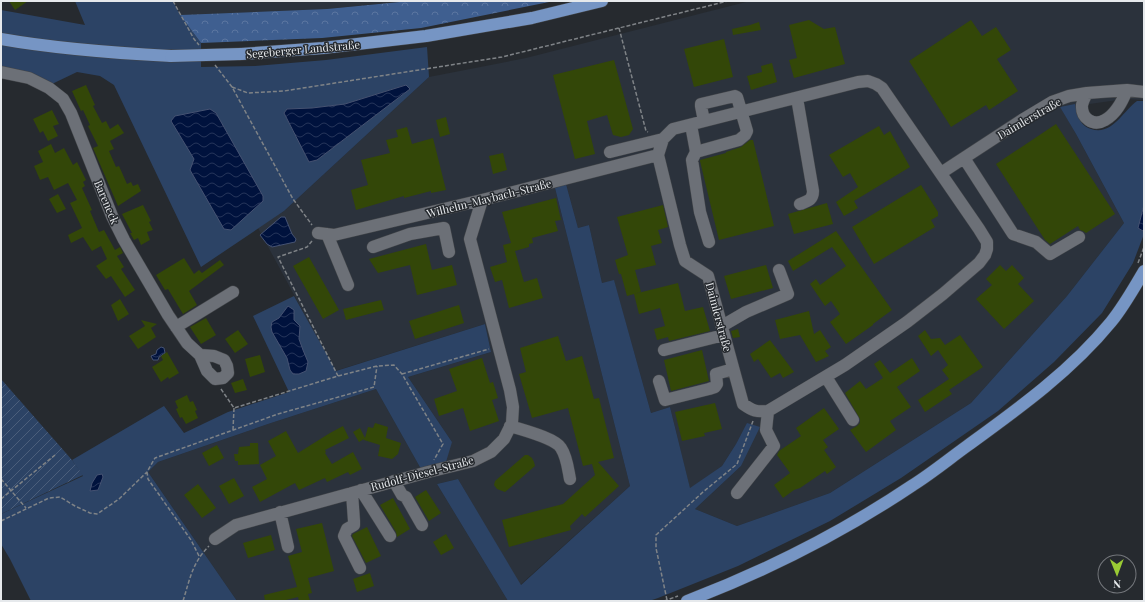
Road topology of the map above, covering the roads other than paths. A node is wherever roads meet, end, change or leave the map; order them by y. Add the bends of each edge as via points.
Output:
1 (602, 1) edge
2 (1, 39) edge
3 (1, 72) edge
4 (1144, 83) edge
5 (1127, 90) junction
6 (1144, 92) edge
7 (1087, 93) junction
8 (797, 98) junction
9 (741, 112) junction
10 (704, 121) junction
11 (691, 125) junction
12 (662, 139) junction
13 (610, 152) dead end
14 (696, 152) junction
15 (658, 155) junction
16 (964, 158) junction
17 (941, 173) junction
18 (482, 200) junction
19 (800, 204) dead end
20 (405, 219) junction
21 (410, 234) junction
22 (1079, 237) dead end
23 (709, 242) dead end
24 (372, 247) dead end
25 (449, 252) dead end
26 (1140, 269) edge
27 (779, 270) dead end
28 (348, 285) dead end
29 (233, 292) dead end
30 (176, 327) junction
31 (723, 330) junction
32 (664, 350) dead end
33 (200, 355) junction
34 (733, 369) junction
35 (826, 376) junction
36 (659, 382) dead end
37 (763, 411) junction
38 (853, 420) dead end
39 (510, 426) junction
40 (570, 479) dead end
41 (394, 481) junction
42 (356, 491) junction
43 (737, 493) dead end
44 (280, 512) junction
45 (422, 525) dead end
46 (390, 536) dead end
47 (215, 539) road end
48 (288, 546) dead end
49 (360, 568) dead end
50 (684, 597) edge

1 - 2 main road, Segeberger Landstraße, bridge via 532,18 426,36 324,48 242,54 171,56 98,52
3 - 30 street, Bareneck via 29,78 49,88 63,100 71,113 112,216
4 - 5 street, Daimlerstraße
5 - 6 street, Daimlerstraße
5 - 7 street, Daimlerstraße
5 - 7 street via 1114,113 1104,121 1093,123 1082,112 1083,100
7 - 16 street, Daimlerstraße via 1052,102
8 - 9 street
8 - 17 street via 858,82 876,84 882,88
8 - 19 street via 813,191 810,200
9 - 10 street
9 - 10 street via 735,96 703,103 701,106
9 - 14 street via 747,131 745,135 739,140
10 - 11 street
11 - 12 street via 673,129
11 - 14 street
12 - 13 street
12 - 15 street, Daimlerstraße
14 - 23 street via 692,160 700,212
15 - 18 street, Wilhelm-Maybach-Straße
15 - 31 street, Daimlerstraße via 685,261 708,276
16 - 17 street, Daimlerstraße
16 - 22 street via 1013,234 1036,242 1050,254
17 - 35 street via 987,242 985,255 943,294 907,322 845,366
18 - 20 street, Wilhelm-Maybach-Straße
18 - 39 street, Rudolf-Diesel-Straße via 470,239 510,390 513,406
20 - 21 street
20 - 28 street, Wilhelm-Maybach-Straße via 334,235 323,234
21 - 24 street
21 - 25 street via 444,228
26 - 50 main road via 1129,296 1111,322 1032,398 995,426 914,484 830,535 745,577
27 - 31 street via 788,294 746,312
29 - 30 street
30 - 33 street, Bareneck via 187,343
31 - 32 street
31 - 34 street, Daimlerstraße
33 - 33 street, Bareneck via 207,371 215,379 223,378 228,373 224,360
34 - 36 street via 716,374 718,384 715,387 665,400
34 - 37 street, Daimlerstraße via 743,404 751,410
35 - 37 street
35 - 38 street
37 - 43 street via 766,430 774,446
39 - 40 street via 559,444 565,455
39 - 41 street, Rudolf-Diesel-Straße via 504,439 491,452 473,461
41 - 42 street, Rudolf-Diesel-Straße
41 - 45 street
42 - 44 street, Rudolf-Diesel-Straße
42 - 46 street
42 - 49 street via 354,525 344,536
44 - 47 street, Rudolf-Diesel-Straße via 236,525
44 - 48 street

